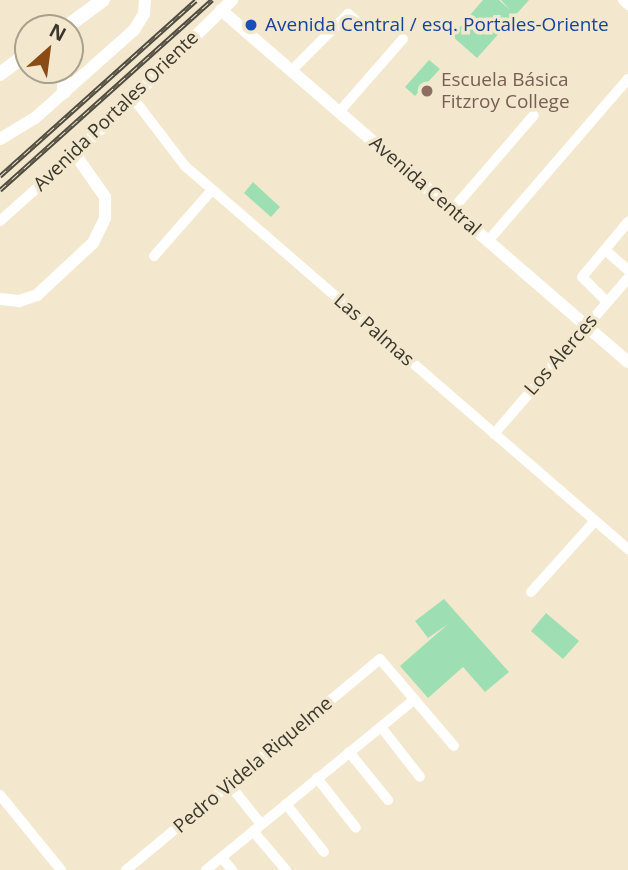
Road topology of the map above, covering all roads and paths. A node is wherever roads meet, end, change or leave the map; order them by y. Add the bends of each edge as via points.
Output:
1 (103, 0) edge
2 (145, 0) edge
3 (232, 0) edge
4 (623, 0) edge
5 (628, 5) edge
6 (221, 10) junction
7 (84, 14) edge
8 (361, 25) dead end
9 (403, 39) dead end
10 (291, 71) junction
11 (628, 79) edge
12 (64, 84) edge
13 (64, 92) junction
14 (133, 98) junction
15 (340, 112) junction
16 (534, 115) dead end
17 (0, 139) edge
18 (75, 154) junction
19 (212, 190) junction
20 (452, 210) junction
21 (0, 222) edge
22 (628, 222) edge
23 (488, 241) junction
24 (605, 250) junction
25 (154, 256) dead end
26 (628, 270) edge
27 (628, 278) edge
28 (0, 299) edge
29 (607, 302) junction
30 (586, 326) junction
31 (628, 362) edge
32 (494, 433) junction
33 (595, 521) junction
34 (628, 549) edge
35 (531, 592) dead end
36 (414, 700) junction
37 (381, 727) junction
38 (454, 746) dead end
39 (349, 752) junction
40 (420, 777) dead end
41 (317, 778) junction
42 (229, 785) junction
43 (0, 795) edge
44 (388, 800) dead end
45 (286, 804) junction
46 (257, 827) junction
47 (356, 828) dead end
48 (324, 852) dead end
49 (222, 858) junction
50 (61, 870) edge
51 (126, 870) edge
52 (206, 870) edge
53 (232, 870) edge
54 (286, 870) edge

1 - 7 main road
2 - 13 street via 139,25
3 - 6 street, Avenida Portales Oriente
4 - 5 street
6 - 10 street, Avenida Central
6 - 14 street, Avenida Portales Oriente
8 - 10 street via 348,14
9 - 15 street
10 - 15 street, Avenida Central
11 - 23 street
12 - 13 main road
13 - 17 street via 35,118
14 - 18 street, Avenida Portales Oriente
14 - 19 street, Las Palmas via 171,151
15 - 20 street, Avenida Central
16 - 20 street
18 - 21 street, Avenida Portales Oriente
18 - 28 street via 105,197 101,230 43,292 19,301
19 - 25 street
19 - 32 street, Las Palmas
20 - 23 street, Avenida Central
22 - 24 street
23 - 30 street, Avenida Central
24 - 26 street
24 - 29 street via 582,278
27 - 29 street, Los Alerces
29 - 30 street, Los Alerces
30 - 31 street, Avenida Central
30 - 32 street, Los Alerces
32 - 33 street, Las Palmas
33 - 34 street, Las Palmas
33 - 35 street
36 - 37 street
36 - 38 street
36 - 42 street, Pedro Videla Riquelme via 380,659
37 - 39 street
37 - 40 street
39 - 41 street
39 - 44 street
41 - 45 street
41 - 47 street
42 - 46 street
42 - 51 street, Pedro Videla Riquelme
43 - 50 street
45 - 46 street
45 - 48 street
46 - 49 street
46 - 54 street
49 - 52 street
49 - 53 street

